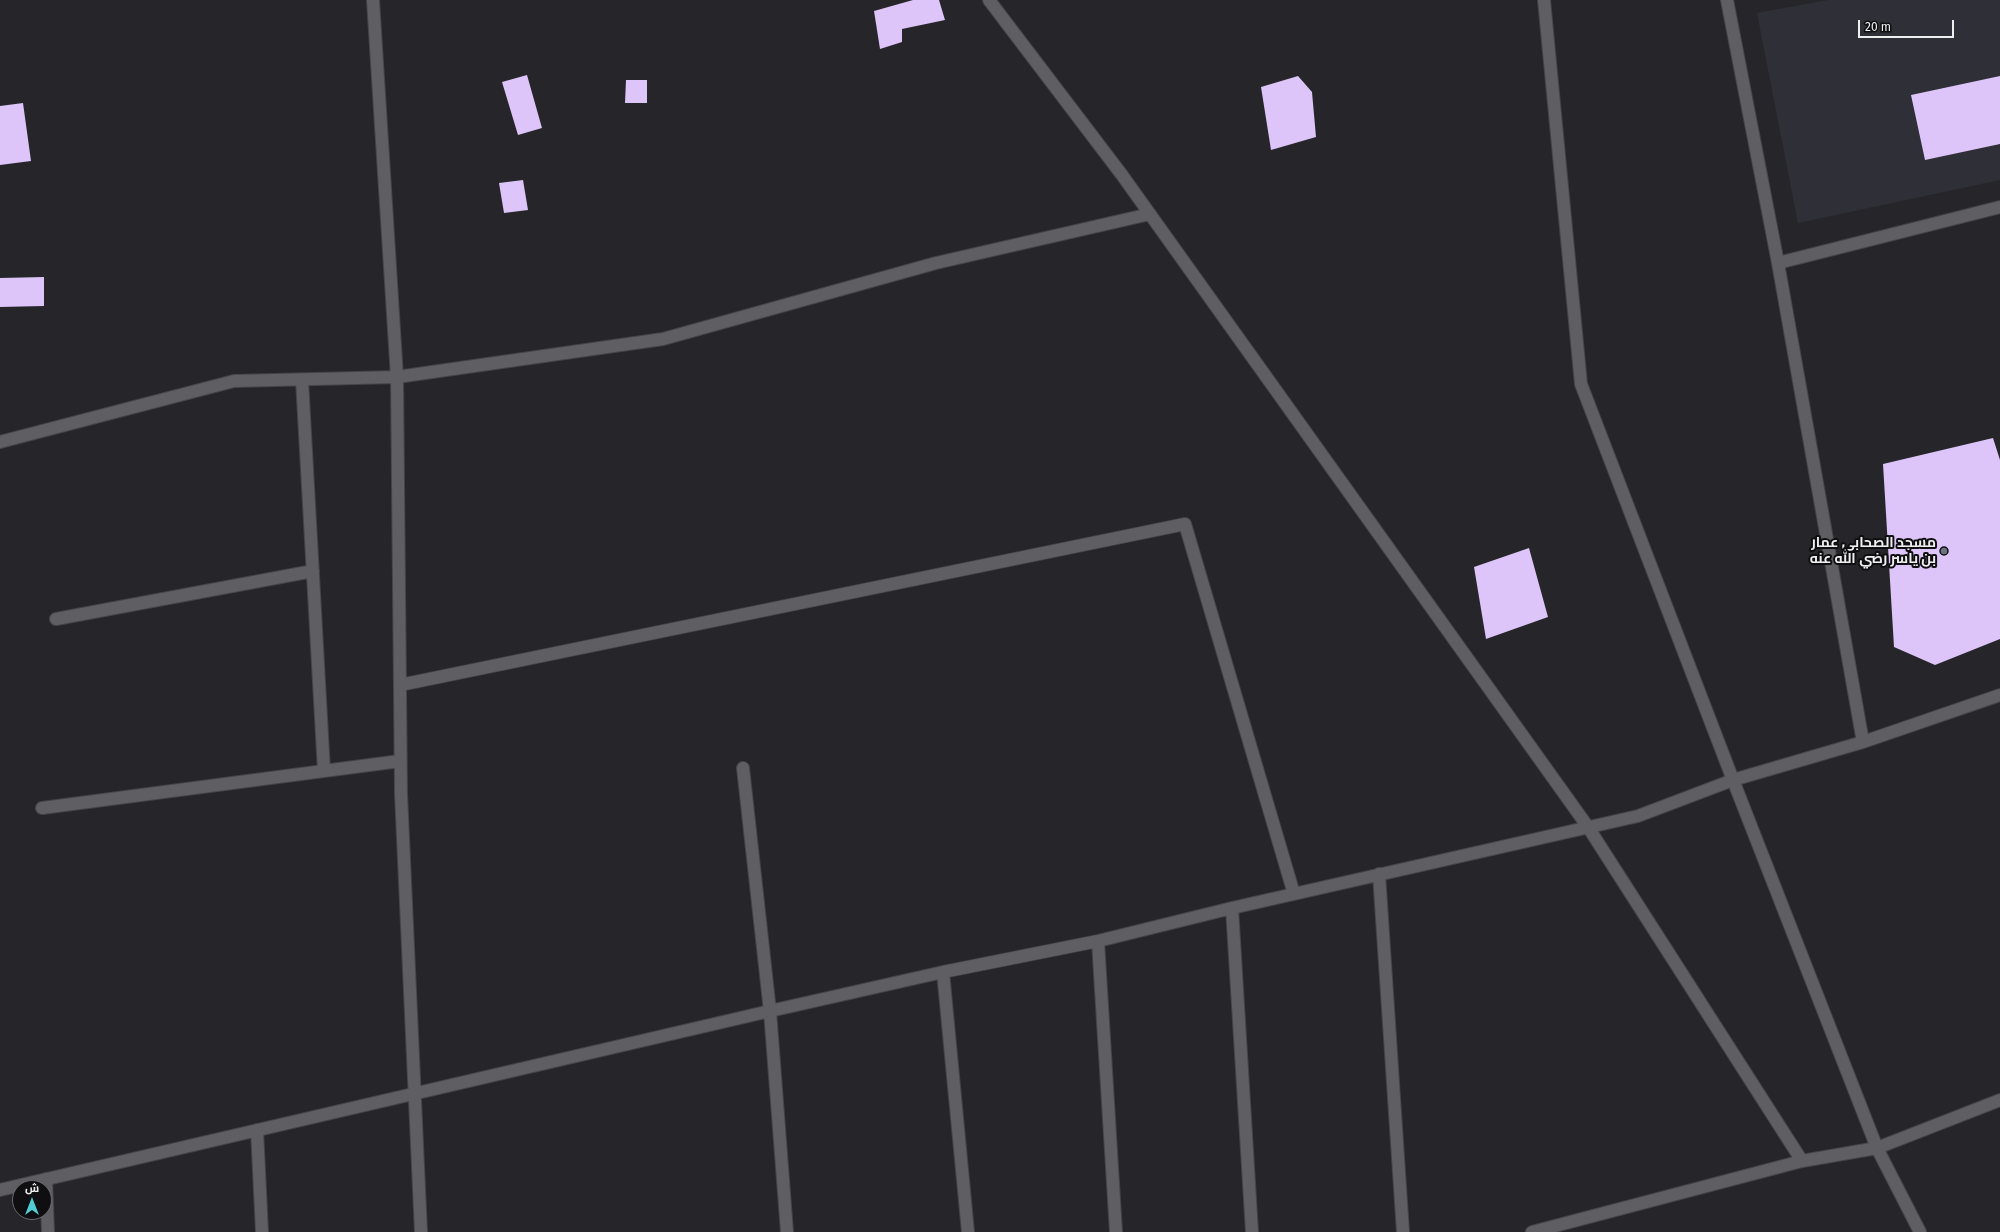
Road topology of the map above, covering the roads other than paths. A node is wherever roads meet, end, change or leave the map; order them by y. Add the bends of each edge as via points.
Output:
1 (373, 0) edge
2 (989, 0) edge
3 (1544, 0) edge
4 (1727, 0) edge
5 (2000, 206) edge
6 (1150, 214) junction
7 (1778, 263) junction
8 (397, 378) junction
9 (302, 380) junction
10 (0, 442) edge
11 (313, 570) junction
12 (56, 620) dead end
13 (400, 685) junction
14 (2000, 695) edge
15 (1863, 742) junction
16 (400, 761) junction
17 (743, 768) dead end
18 (324, 771) junction
19 (1733, 780) junction
20 (42, 808) dead end
21 (1588, 827) junction
22 (1379, 874) junction
23 (1294, 894) junction
24 (1232, 908) junction
25 (1098, 941) junction
26 (943, 972) junction
27 (770, 1011) junction
28 (416, 1092) junction
29 (2000, 1100) edge
30 (257, 1130) junction
31 (1876, 1148) junction
32 (1802, 1161) junction
33 (46, 1180) edge
34 (12, 1187) edge
35 (0, 1190) edge
36 (48, 1220) edge
37 (48, 1232) edge
38 (262, 1232) edge
39 (421, 1232) edge
40 (787, 1232) edge
41 (968, 1232) edge
42 (1116, 1232) edge
43 (1252, 1232) edge
44 (1403, 1232) edge
45 (1532, 1232) edge
46 (1920, 1232) edge

1 - 8 street
2 - 6 street
3 - 19 street via 1581,384
4 - 7 street
5 - 7 street
6 - 8 street via 936,263 663,339
6 - 21 street
7 - 15 street
8 - 9 street
8 - 13 street
9 - 10 street via 234,381
9 - 11 street
11 - 12 street
11 - 18 street
13 - 16 street
13 - 23 street via 1185,524
14 - 15 street
15 - 19 street
16 - 18 street
16 - 28 street
17 - 27 street
18 - 20 street
19 - 21 street via 1638,816
19 - 31 street
21 - 22 street
21 - 32 street
22 - 23 street
22 - 44 street
23 - 24 street
24 - 25 street
24 - 43 street
25 - 26 street
25 - 42 street
26 - 27 street
26 - 41 street
27 - 28 street
27 - 40 street
28 - 30 street
28 - 39 street
29 - 31 street
30 - 33 street
30 - 38 street
31 - 32 street
31 - 46 street
32 - 45 street
34 - 35 street
36 - 37 street

